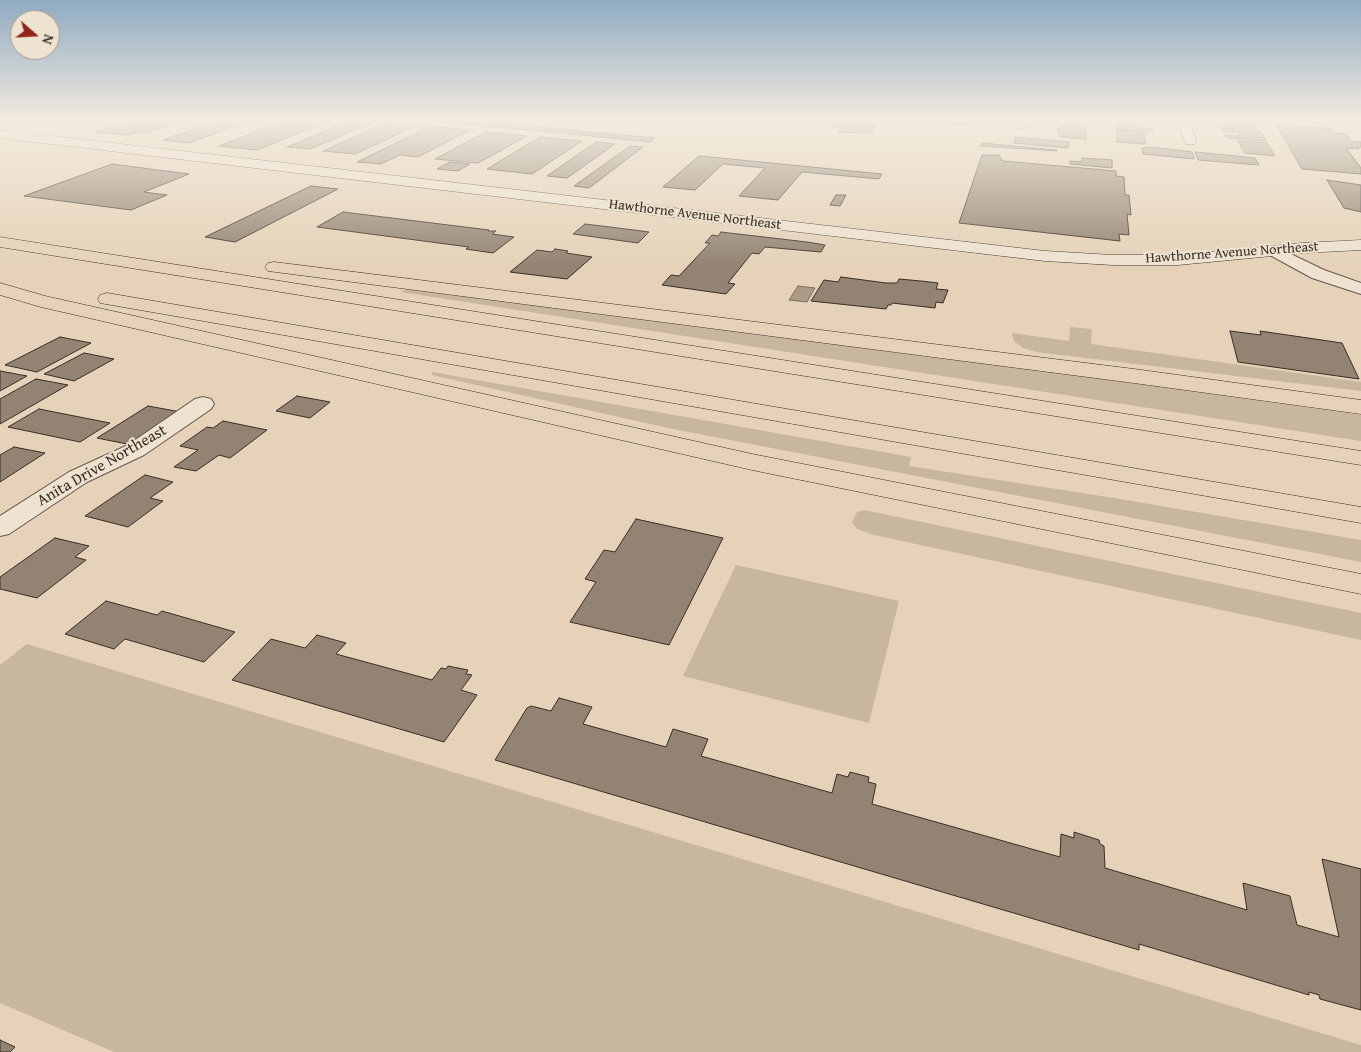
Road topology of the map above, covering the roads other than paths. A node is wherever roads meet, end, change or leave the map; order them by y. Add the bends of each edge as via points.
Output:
1 (301, 169) edge
2 (0, 232) edge
3 (0, 242) edge
4 (1361, 245) edge
5 (1274, 251) junction
6 (0, 280) edge
7 (0, 289) edge
8 (1361, 289) edge
9 (203, 404) dead end
10 (1361, 407) edge
11 (1361, 458) edge
12 (1361, 515) edge
13 (0, 528) edge
14 (1361, 584) edge

1 - 5 main road, Hawthorne Avenue Northeast via 1045,256 1178,260
2 - 10 highway
3 - 11 highway
4 - 5 main road, Hawthorne Avenue Northeast
5 - 8 street via 1318,274
6 - 12 highway
7 - 14 highway via 51,304 752,462
9 - 13 street, Anita Drive Northeast via 136,450 78,477

